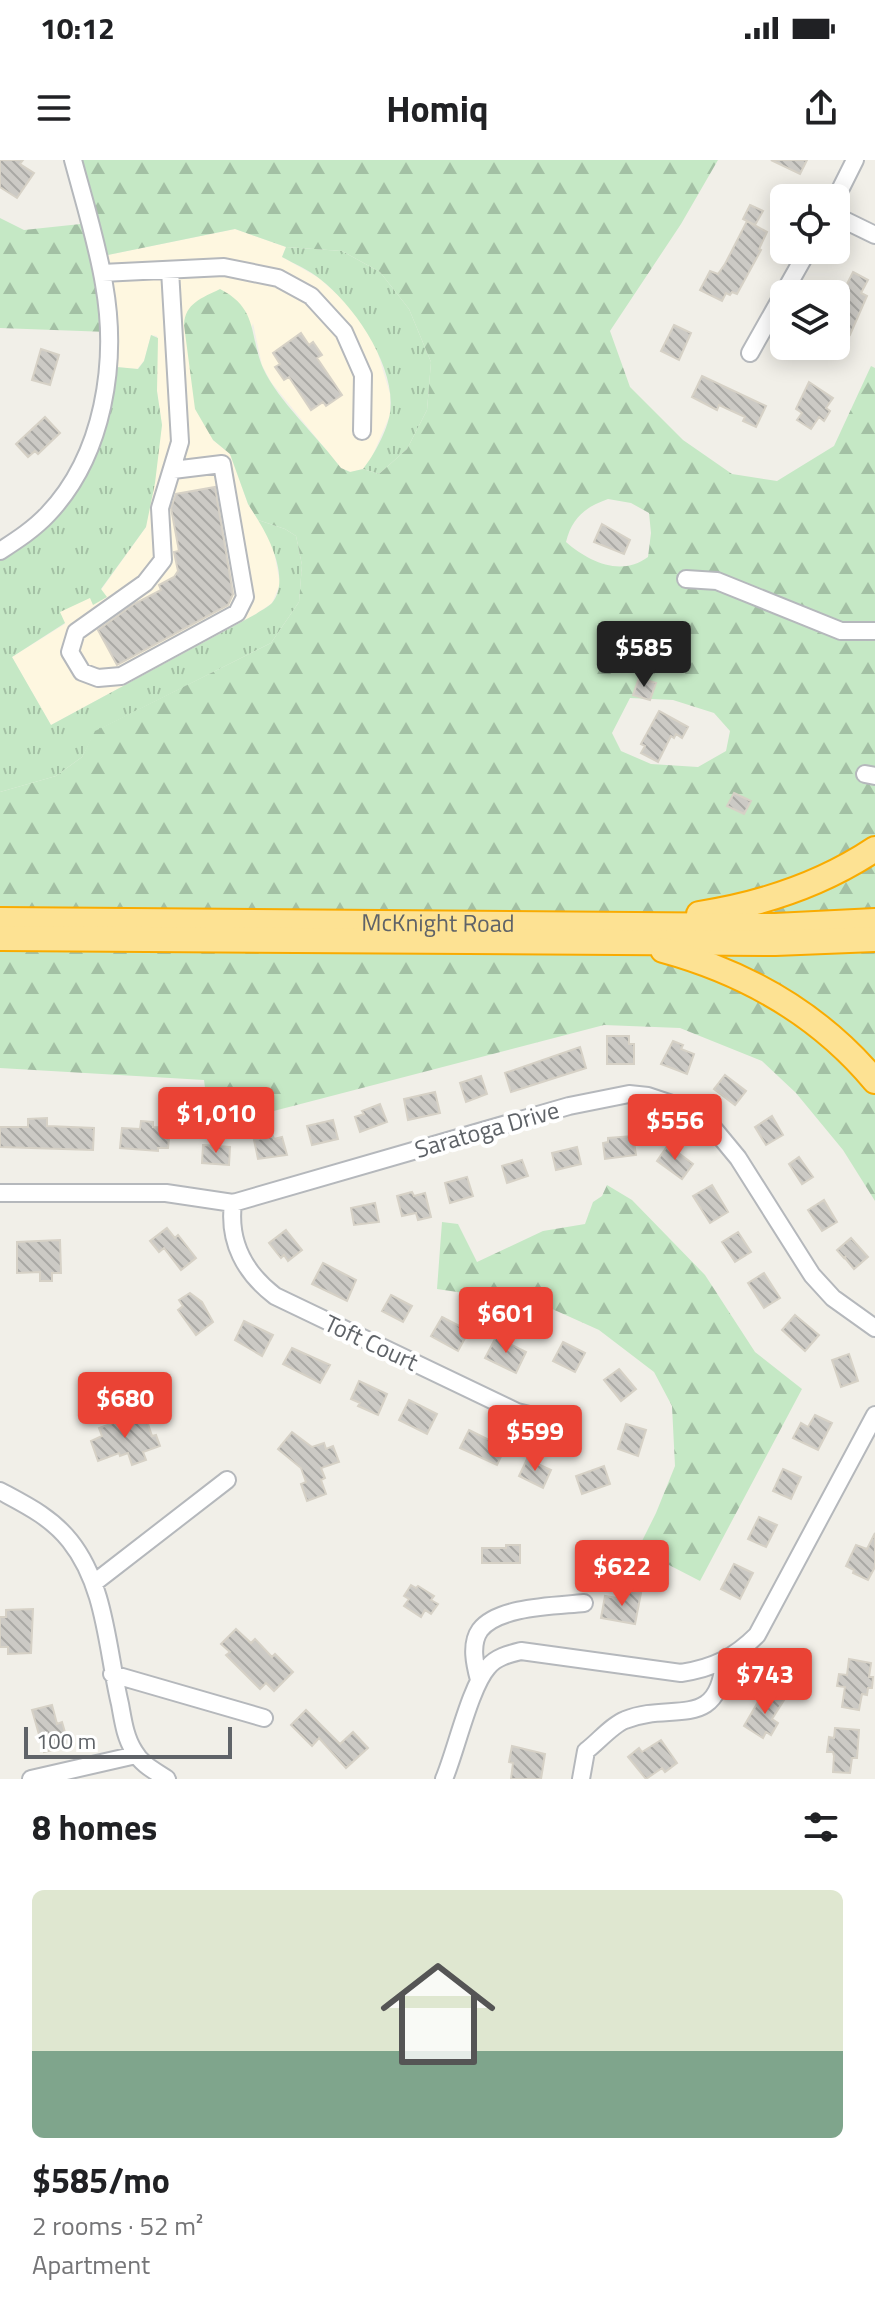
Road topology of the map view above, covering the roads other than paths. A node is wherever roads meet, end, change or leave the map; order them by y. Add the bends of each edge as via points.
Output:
1 (73, 160) edge
2 (855, 160) edge
3 (843, 184) edge
4 (850, 223) edge
5 (875, 235) edge
6 (800, 264) edge
7 (170, 270) junction
8 (102, 273) junction
9 (750, 353) dead end
10 (362, 431) dead end
11 (173, 470) junction
12 (0, 551) edge
13 (686, 579) dead end
14 (875, 631) edge
15 (875, 849) edge
16 (0, 920) edge
17 (875, 921) edge
18 (633, 934) junction
19 (0, 938) edge
20 (875, 939) edge
21 (875, 1081) edge
22 (0, 1193) edge
23 (233, 1203) junction
24 (875, 1328) edge
25 (875, 1415) edge
26 (569, 1419) dead end
27 (227, 1480) dead end
28 (0, 1491) edge
29 (94, 1583) junction
30 (584, 1603) dead end
31 (724, 1662) junction
32 (112, 1674) junction
33 (479, 1680) junction
34 (264, 1718) dead end
35 (136, 1755) junction
36 (31, 1779) edge
37 (167, 1779) edge
38 (444, 1779) edge
39 (581, 1779) edge

1 - 8 street
2 - 3 street
4 - 5 street
6 - 9 street
7 - 8 street
7 - 10 street via 224,267 278,278 311,296 344,332 363,375
7 - 11 street via 180,442
8 - 12 street via 107,360 92,445 61,498 33,528
11 - 11 street via 160,508 163,560 145,583 76,632 70,652 82,672 98,678 121,676 237,613 245,597 222,464
13 - 14 street via 717,581 841,631
15 - 18 highway via 836,873 773,898
16 - 18 highway, McKnight Road
17 - 18 highway, McKnight Road
18 - 19 highway, McKnight Road
18 - 20 highway, McKnight Road via 775,943
18 - 21 highway via 775,994 827,1032
22 - 23 street, Saratoga Drive via 166,1193
23 - 24 street, Saratoga Drive via 569,1106 629,1094 648,1096 684,1108 714,1129 812,1275 833,1298
23 - 26 street, Toft Court via 230,1219 237,1248 252,1275 275,1296 517,1412
25 - 31 street via 757,1635
27 - 29 street
28 - 29 street via 58,1528
29 - 32 street
30 - 33 street via 509,1612 478,1631 473,1659
31 - 33 street via 681,1673 521,1651 489,1665
31 - 39 street via 710,1703 624,1720 586,1751
32 - 34 street
32 - 35 street
33 - 38 street
35 - 36 street
35 - 37 street

